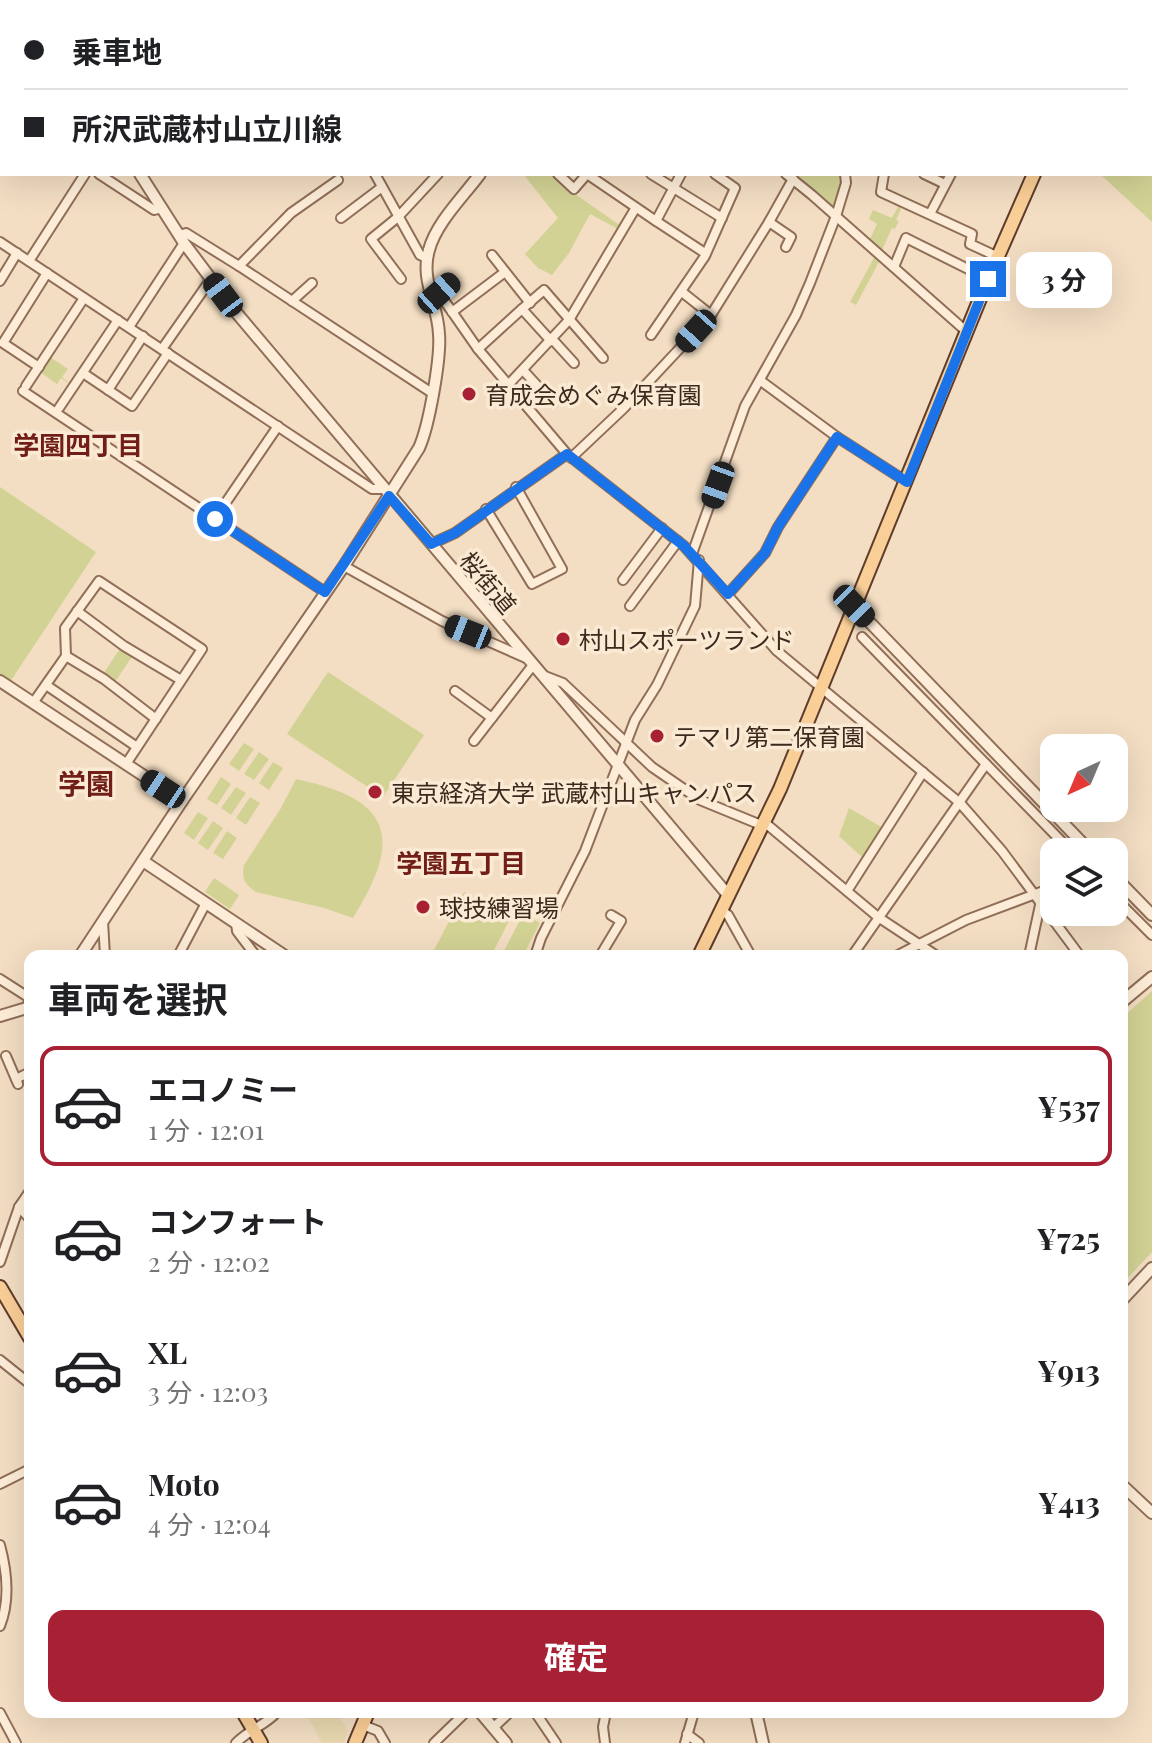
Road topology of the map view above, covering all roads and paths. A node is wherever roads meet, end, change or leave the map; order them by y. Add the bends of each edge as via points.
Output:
1 (84, 176) edge
2 (102, 176) edge
3 (141, 176) edge
4 (376, 176) edge
5 (436, 176) edge
6 (479, 176) edge
7 (560, 176) edge
8 (585, 176) edge
9 (590, 176) edge
10 (654, 176) edge
11 (680, 176) edge
12 (718, 176) edge
13 (789, 176) edge
14 (845, 176) edge
15 (884, 176) edge
16 (928, 176) edge
17 (950, 176) edge
18 (1033, 176) edge
19 (338, 180) dead end
20 (945, 184) junction
21 (382, 187) junction
22 (673, 189) junction
23 (162, 208) junction
24 (635, 209) junction
25 (930, 214) junction
26 (836, 216) junction
27 (398, 217) junction
28 (341, 218) dead end
29 (722, 218) junction
30 (656, 221) junction
31 (769, 222) junction
32 (182, 239) junction
33 (0, 242) edge
34 (786, 247) dead end
35 (17, 253) junction
36 (705, 253) junction
37 (492, 255) dead end
38 (998, 257) junction
39 (427, 258) junction
40 (29, 261) junction
41 (239, 266) junction
42 (894, 267) junction
43 (505, 272) junction
44 (47, 273) junction
45 (211, 279) junction
46 (401, 279) dead end
47 (988, 279) junction
48 (0, 281) edge
49 (452, 281) dead end
50 (312, 283) dead end
51 (682, 292) junction
52 (435, 294) junction
53 (84, 298) junction
54 (292, 301) junction
55 (526, 306) junction
56 (452, 312) junction
57 (711, 315) junction
58 (118, 320) junction
59 (569, 320) junction
60 (129, 327) junction
61 (967, 332) junction
62 (651, 335) dead end
63 (143, 336) junction
64 (552, 340) junction
65 (478, 349) junction
66 (165, 351) junction
67 (603, 358) dead end
68 (574, 363) dead end
69 (39, 367) junction
70 (523, 370) junction
71 (83, 373) junction
72 (761, 381) junction
73 (508, 385) junction
74 (108, 390) junction
75 (432, 393) junction
76 (553, 403) dead end
77 (59, 408) dead end
78 (278, 426) junction
79 (837, 437) junction
80 (569, 456) junction
81 (907, 482) junction
82 (516, 487) junction
83 (386, 492) junction
84 (486, 509) junction
85 (218, 514) dead end
86 (662, 528) junction
87 (678, 541) junction
88 (431, 544) junction
89 (696, 557) junction
90 (344, 566) junction
91 (623, 580) dead end
92 (325, 592) junction
93 (728, 594) junction
94 (630, 606) dead end
95 (854, 606) junction
96 (77, 611) junction
97 (862, 637) dead end
98 (66, 656) junction
99 (533, 666) junction
100 (181, 680) junction
101 (0, 681) edge
102 (46, 685) junction
103 (933, 689) junction
104 (821, 690) junction
105 (455, 691) dead end
106 (923, 699) junction
107 (33, 703) junction
108 (492, 718) junction
109 (156, 719) junction
110 (474, 741) dead end
111 (628, 744) junction
112 (137, 747) junction
113 (126, 764) junction
114 (986, 764) junction
115 (618, 767) junction
116 (923, 772) junction
117 (182, 801) junction
118 (960, 803) junction
119 (762, 823) junction
120 (1057, 838) edge
121 (1077, 838) edge
122 (143, 861) junction
123 (1128, 890) edge
124 (847, 891) junction
125 (1040, 891) edge
126 (1033, 893) junction
127 (728, 895) junction
128 (206, 903) junction
129 (1040, 905) joint
130 (721, 910) junction
131 (1128, 911) edge
132 (611, 915) dead end
133 (1152, 915) edge
134 (878, 917) junction
135 (103, 920) junction
136 (236, 923) junction
137 (1056, 926) edge
138 (1152, 935) edge
139 (919, 944) junction
140 (84, 950) edge
141 (105, 950) edge
142 (181, 950) edge
143 (251, 950) edge
144 (276, 950) edge
145 (538, 950) edge
146 (604, 950) edge
147 (702, 950) edge
148 (748, 950) edge
149 (856, 950) edge
150 (908, 950) edge
151 (928, 950) edge
152 (1030, 950) edge
153 (1075, 950) edge
154 (1152, 977) edge
155 (0, 979) edge
156 (24, 994) edge
157 (1128, 997) edge
158 (24, 1010) edge
159 (0, 1016) edge
160 (6, 1056) dead end
161 (24, 1077) edge
162 (24, 1200) edge
163 (19, 1207) junction
164 (24, 1212) edge
165 (0, 1262) edge
166 (1152, 1268) edge
167 (0, 1287) edge
168 (1128, 1294) edge
169 (24, 1328) edge
170 (0, 1360) edge
171 (24, 1379) edge
172 (24, 1472) edge
173 (0, 1484) edge
174 (1128, 1491) edge
175 (1152, 1513) edge
176 (0, 1545) edge
177 (0, 1626) edge
178 (0, 1713) edge
179 (247, 1718) edge
180 (270, 1718) edge
181 (366, 1718) edge
182 (460, 1718) edge
183 (486, 1718) edge
184 (504, 1718) edge
185 (539, 1718) edge
186 (605, 1718) edge
187 (692, 1718) edge
188 (757, 1718) edge
189 (494, 1727) junction
190 (253, 1728) junction
191 (686, 1739) edge
192 (438, 1741) edge
193 (16, 1743) edge
194 (236, 1743) edge
195 (261, 1743) edge
196 (355, 1743) edge
197 (385, 1743) edge
198 (506, 1743) edge
199 (556, 1743) edge
200 (605, 1743) edge
201 (699, 1743) edge
202 (763, 1743) edge

1 - 40 street
2 - 23 street via 154,210
3 - 23 street, 桜街道
4 - 21 street
5 - 27 street
6 - 39 street via 436,234
7 - 8 street via 574,189
9 - 24 street
10 - 22 street
11 - 22 street
12 - 29 street via 735,188
13 - 26 street
13 - 31 street
14 - 26 street
15 - 25 street via 881,192
16 - 20 street
17 - 20 street
18 - 38 main road
19 - 41 street via 291,213
20 - 25 street
21 - 27 street
21 - 28 street
22 - 29 street
22 - 30 street
23 - 32 street, 桜街道
24 - 30 street
24 - 59 street
25 - 38 street via 972,234 970,244
26 - 42 street
26 - 72 street via 796,315
27 - 39 street
27 - 46 street via 371,239
29 - 36 street
30 - 36 street
31 - 34 street via 791,237
31 - 57 street
32 - 41 street via 186,233
32 - 45 street, 桜街道
32 - 60 street
33 - 35 street
35 - 40 street
35 - 48 street
36 - 51 street
37 - 43 street
38 - 47 main road
39 - 52 street via 426,277
40 - 44 street
41 - 54 street
42 - 47 street via 906,238
42 - 61 street
43 - 55 street
43 - 56 street
44 - 53 street
44 - 69 street via 3,343
45 - 66 street
45 - 83 street, 桜街道
47 - 61 main road
49 - 52 street
50 - 54 street
51 - 57 street
51 - 62 street
52 - 56 street
52 - 75 street via 440,337
53 - 58 street
53 - 69 street
54 - 75 street
55 - 59 street via 544,290
55 - 64 street
55 - 65 street
56 - 65 street
57 - 80 street via 635,397
58 - 60 street
58 - 71 street
59 - 64 street
59 - 67 street
60 - 63 street
61 - 81 main road
63 - 66 street
63 - 74 street
64 - 68 street
64 - 70 street
65 - 73 street
66 - 74 street via 132,406
66 - 78 street
69 - 92 street via 24,389
70 - 73 street
70 - 76 street
71 - 74 street
71 - 77 street
72 - 79 street
72 - 89 street via 745,406
73 - 80 street
75 - 83 street via 423,439
78 - 83 street via 372,489
78 - 85 street
79 - 81 street
79 - 93 street via 765,553
80 - 82 street
80 - 86 street
81 - 95 main road
82 - 84 street
82 - 84 street via 562,569 532,584
83 - 88 street, 桜街道
83 - 90 street
84 - 88 street
86 - 87 street
86 - 91 street
87 - 89 street
87 - 94 street
88 - 99 street, 桜街道
89 - 93 street
89 - 111 street via 695,606 635,720
90 - 92 street
90 - 99 street
92 - 117 street
93 - 104 street via 777,651
95 - 103 street
95 - 104 main road
96 - 98 street via 65,628
96 - 100 street
96 - 100 street via 99,581 146,610 202,649
97 - 106 street
98 - 102 street
98 - 109 street
99 - 108 street
99 - 111 street via 563,683
99 - 115 street, 桜街道
100 - 109 street
101 - 107 street
102 - 107 street
102 - 112 street
103 - 106 street
103 - 121 street
104 - 116 street
104 - 119 main road
105 - 108 street
106 - 114 street
107 - 113 street
108 - 110 street
109 - 112 street
111 - 115 street
111 - 119 street via 700,800
112 - 113 street
113 - 117 street
114 - 118 street
114 - 120 street
115 - 127 street, 桜街道
115 - 145 street
116 - 118 street
116 - 124 street
117 - 122 street
118 - 126 street
118 - 134 street
119 - 124 street
119 - 127 main road
122 - 128 street
122 - 135 street
123 - 133 street
124 - 134 street
125 - 126 street
126 - 129 street
126 - 139 street
127 - 130 main road
128 - 136 street
128 - 142 street
129 - 152 street
130 - 147 main road
130 - 148 street
131 - 138 street
132 - 146 street via 621,921
134 - 139 street
134 - 149 street
135 - 140 street
135 - 141 street
136 - 143 street
136 - 144 street
137 - 153 street
139 - 150 street
139 - 151 street
154 - 157 street
155 - 156 street
158 - 159 street
160 - 161 street via 17,1082
162 - 163 street
163 - 164 street
163 - 165 street
166 - 168 street
167 - 169 main road
170 - 171 street
172 - 173 street
174 - 175 street
176 - 177 street via 6,1568
178 - 193 street
179 - 190 main road
180 - 190 street
181 - 196 main road
181 - 197 street
182 - 192 street
183 - 189 street
184 - 189 street
185 - 199 street
186 - 200 street
187 - 191 street
188 - 202 street
189 - 198 street
190 - 194 street
190 - 195 main road
191 - 201 street

